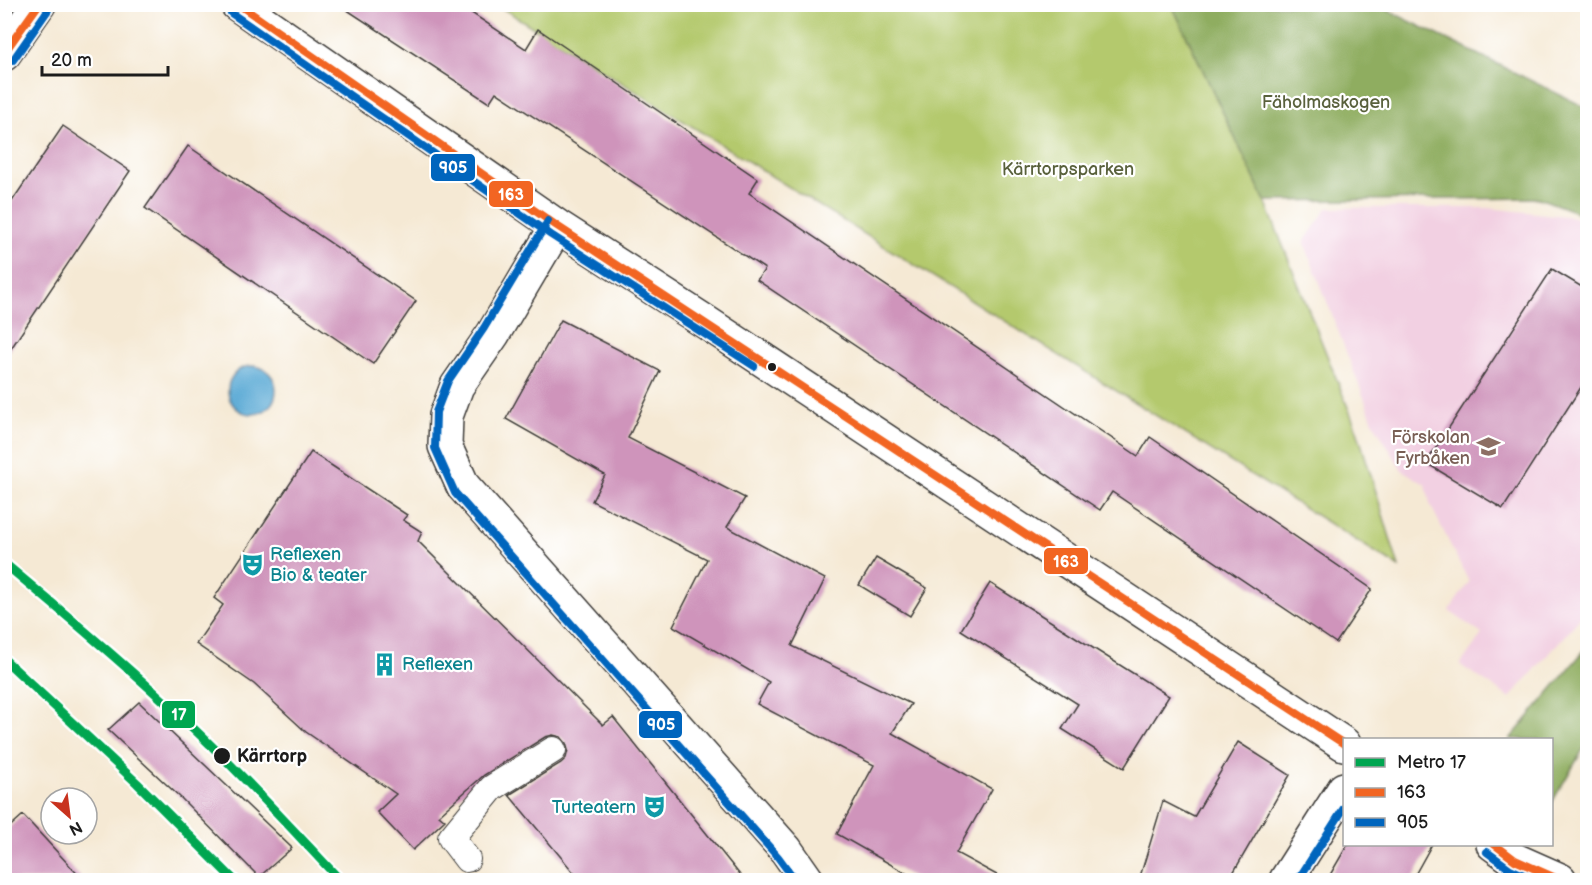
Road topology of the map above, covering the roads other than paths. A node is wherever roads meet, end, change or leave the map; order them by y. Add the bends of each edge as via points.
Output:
1 (39, 4) edge
2 (237, 4) edge
3 (4, 54) edge
4 (557, 226) junction
5 (1343, 743) edge
6 (553, 750) dead end
7 (1343, 791) edge
8 (1496, 846) edge
9 (467, 859) dead end
10 (807, 880) edge
11 (1286, 880) edge
12 (1560, 880) edge

1 - 3 street
2 - 4 street
4 - 5 street
4 - 10 street via 457,386 446,416 448,454 463,486 786,850
6 - 9 lane via 492,788 451,838
7 - 11 street
8 - 12 street via 1515,860

